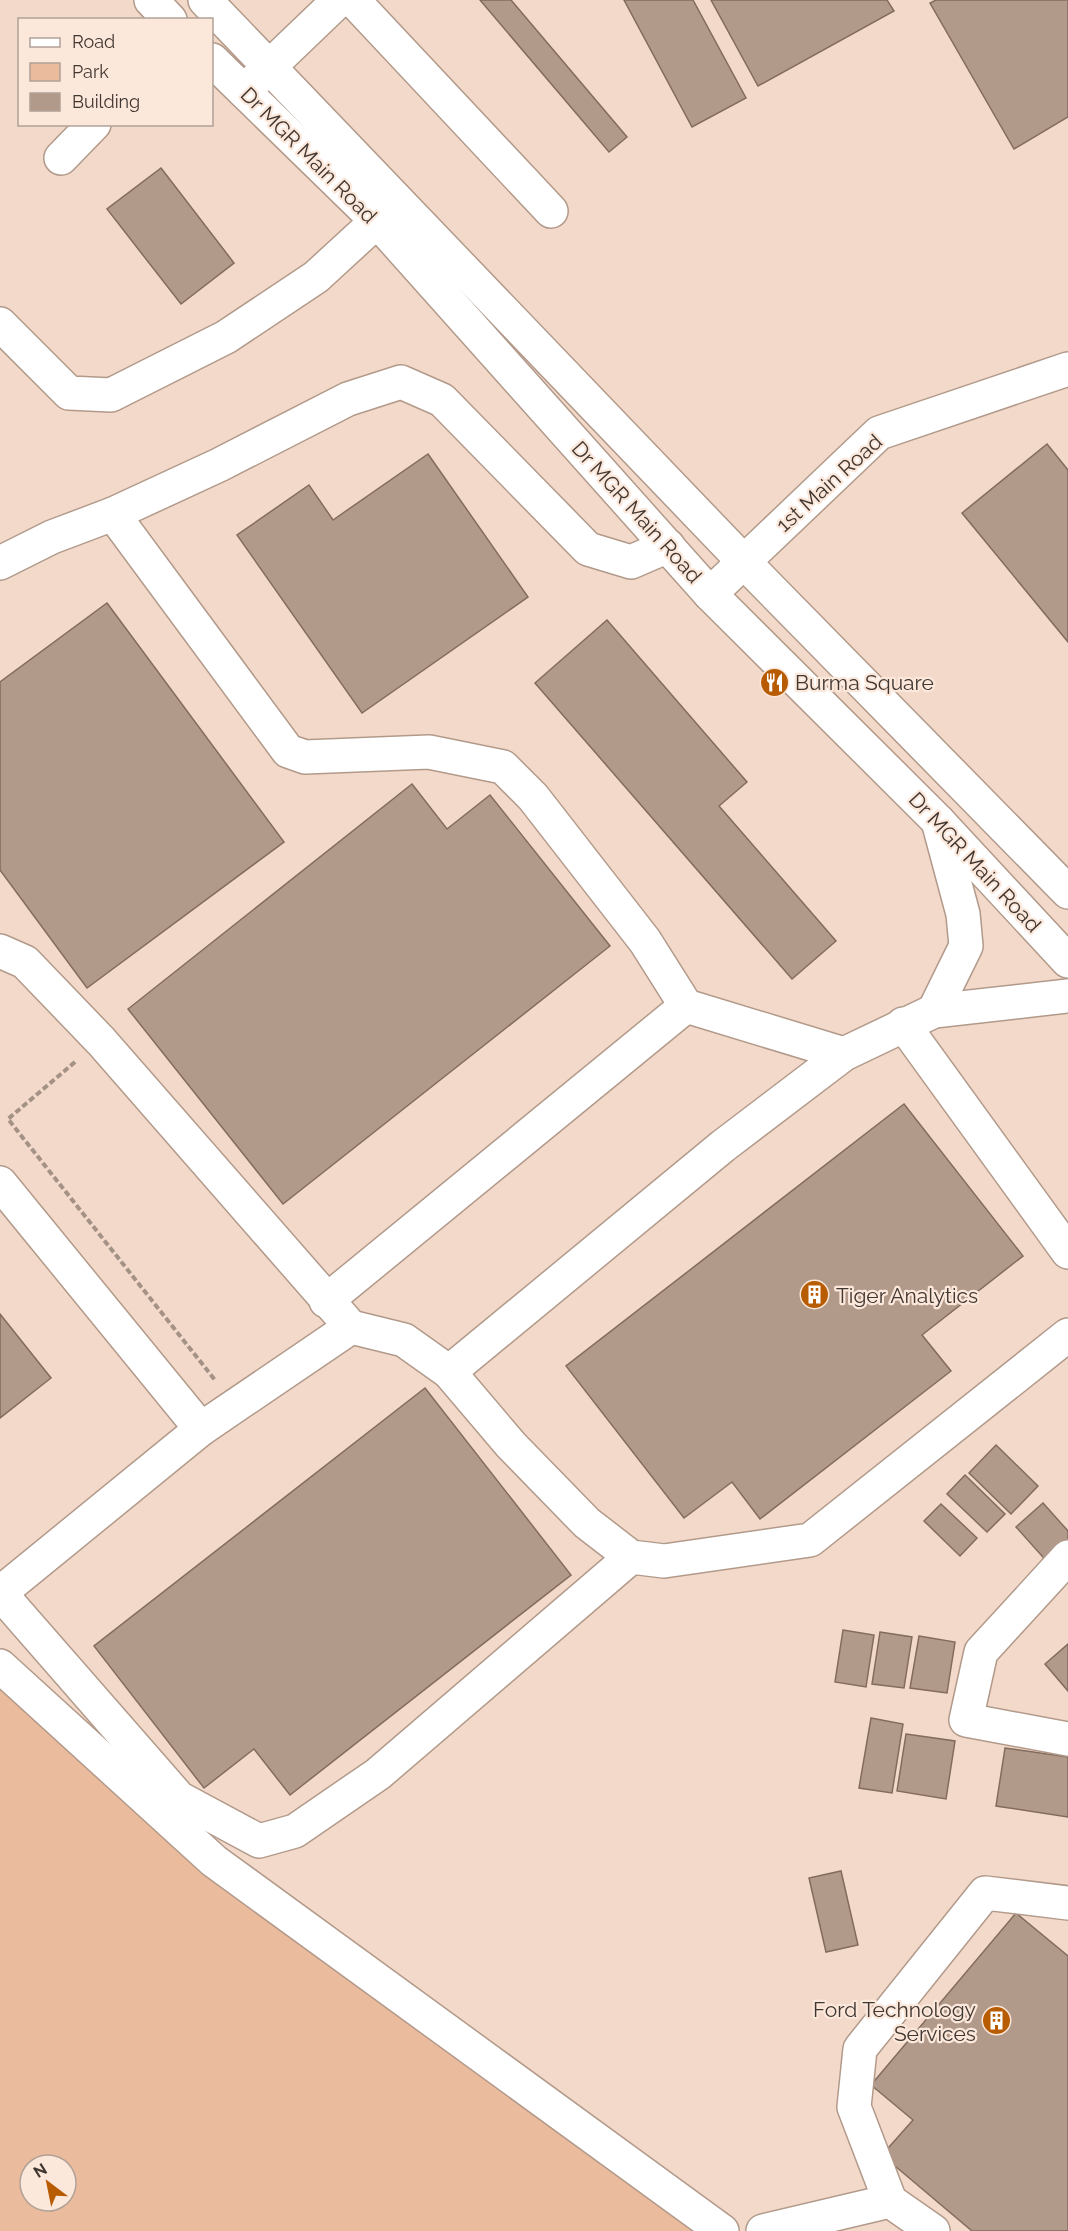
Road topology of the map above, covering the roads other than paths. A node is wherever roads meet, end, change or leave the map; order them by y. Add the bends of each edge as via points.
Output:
1 (150, 0) edge
2 (205, 0) edge
3 (339, 0) edge
4 (352, 0) edge
5 (168, 18) edge
6 (213, 61) edge
7 (268, 67) junction
8 (244, 91) junction
9 (92, 126) edge
10 (61, 158) dead end
11 (551, 211) dead end
12 (377, 221) junction
13 (0, 324) edge
14 (1068, 369) edge
15 (113, 514) junction
16 (668, 546) junction
17 (744, 562) junction
18 (0, 563) edge
19 (710, 594) junction
20 (938, 821) junction
21 (1068, 891) edge
22 (0, 951) edge
23 (1068, 960) edge
24 (1068, 996) edge
25 (686, 1006) junction
26 (934, 1011) junction
27 (903, 1024) junction
28 (844, 1054) junction
29 (0, 1183) edge
30 (1068, 1252) edge
31 (326, 1301) junction
32 (351, 1327) junction
33 (1068, 1335) edge
34 (449, 1372) junction
35 (201, 1429) junction
36 (631, 1557) junction
37 (1068, 1557) edge
38 (0, 1593) edge
39 (0, 1666) edge
40 (1068, 1739) edge
41 (1068, 1903) edge
42 (890, 2201) junction
43 (722, 2231) edge
44 (763, 2231) edge
45 (933, 2231) edge

1 - 5 main road
2 - 7 main road, Dr MGR Main Road
3 - 7 main road
4 - 11 main road
6 - 8 main road, Dr MGR Main Road
7 - 8 main road
7 - 17 main road, Dr MGR Main Road
8 - 12 main road, Dr MGR Main Road
9 - 10 main road
12 - 13 main road via 316,277 226,337 111,395 69,393
12 - 16 main road, Dr MGR Main Road
14 - 17 main road, 1st Main Road via 879,433
15 - 16 main road via 348,399 401,382 442,400 588,549 631,562
15 - 18 main road via 52,537
15 - 25 main road via 288,752 305,757 429,752 502,766 532,797 645,941
16 - 19 main road, Dr MGR Main Road
17 - 19 main road, 1st Main Road
17 - 21 main road, Dr MGR Main Road
19 - 20 main road, Dr MGR Main Road
20 - 23 main road, Dr MGR Main Road
20 - 26 main road via 963,914 966,946
22 - 31 main road via 25,962 101,1041
24 - 26 main road
25 - 28 main road
25 - 31 main road
26 - 27 main road
27 - 28 main road
27 - 30 main road
28 - 34 main road via 723,1146
29 - 35 main road
31 - 32 main road
32 - 34 main road via 404,1340
32 - 35 main road
33 - 36 main road via 810,1540 664,1561
34 - 36 main road via 511,1445 587,1523
35 - 38 main road
36 - 38 main road via 378,1774 295,1831 259,1841 179,1798
37 - 40 main road via 981,1652 966,1720
39 - 43 main road via 214,1861
41 - 42 main road via 985,1893 860,2049 854,2107
42 - 44 main road
42 - 45 main road

